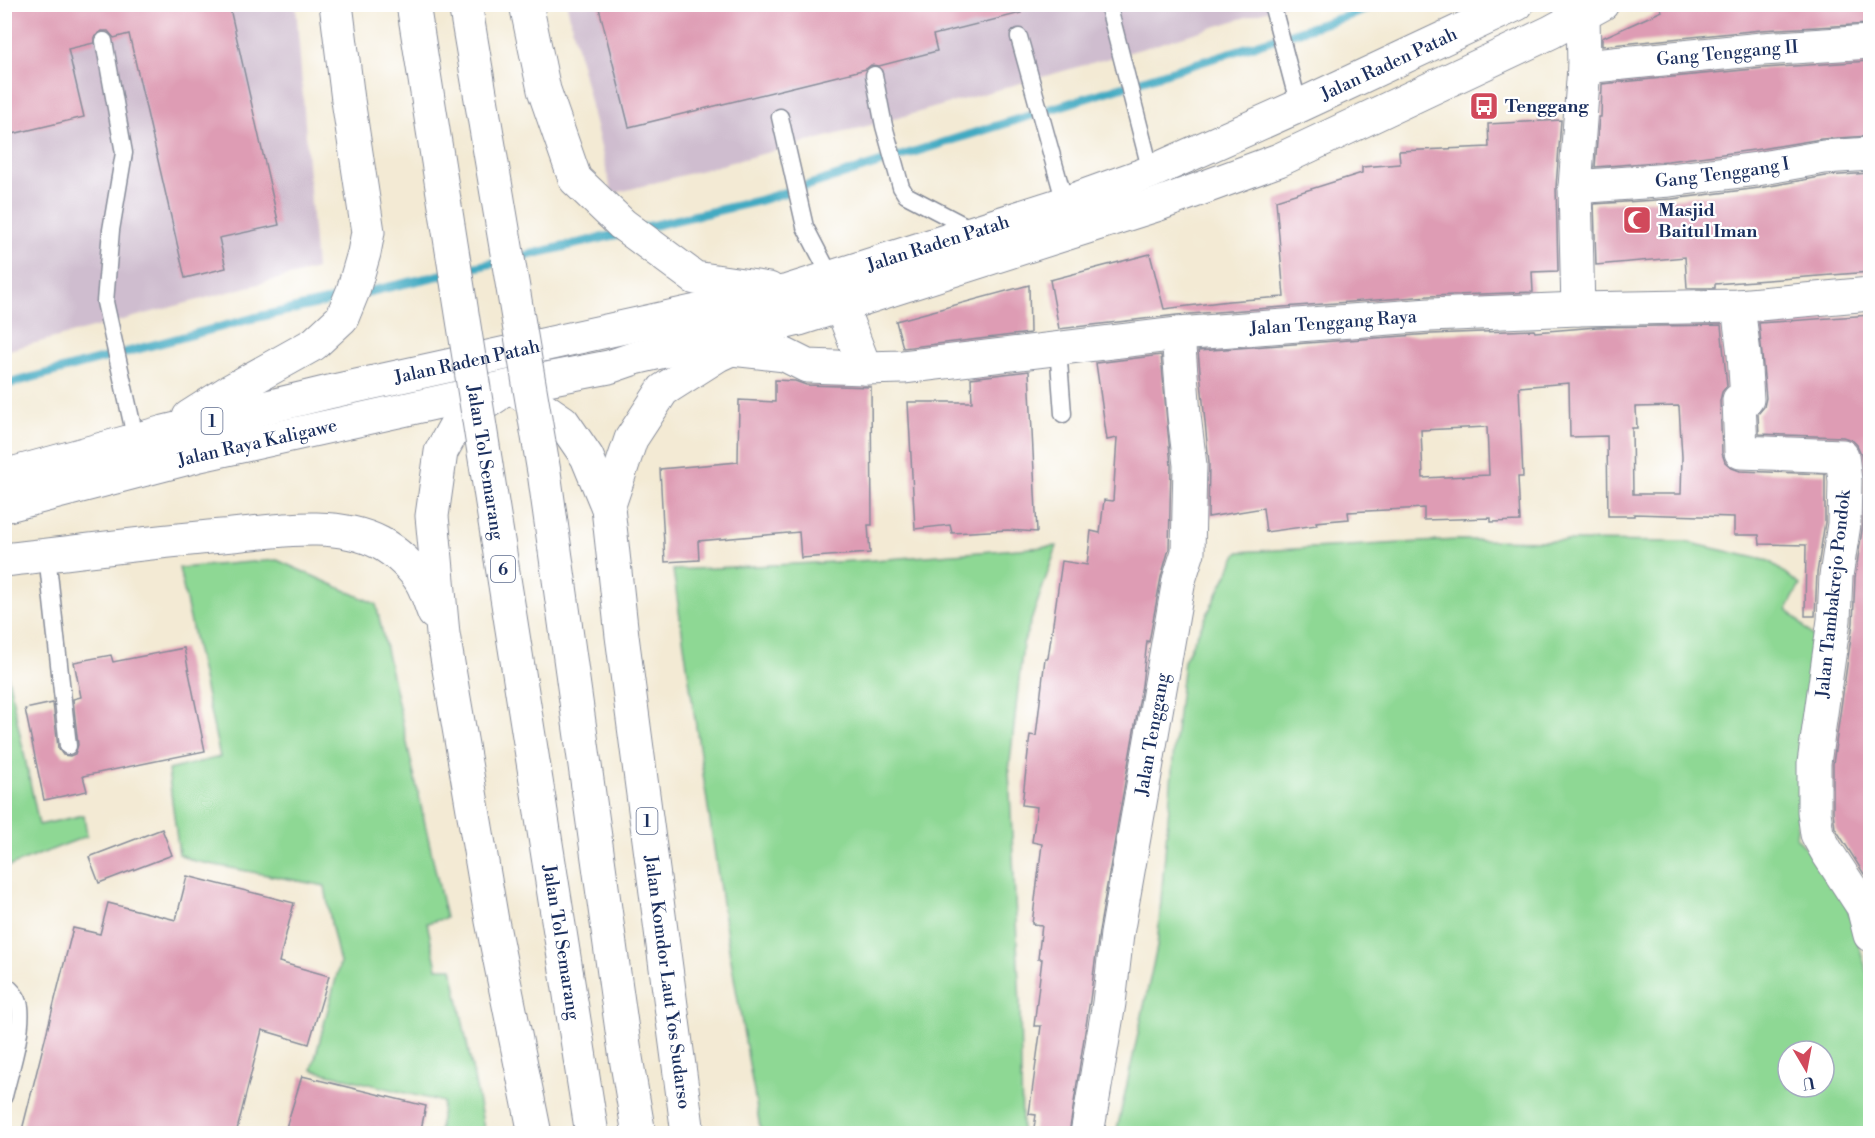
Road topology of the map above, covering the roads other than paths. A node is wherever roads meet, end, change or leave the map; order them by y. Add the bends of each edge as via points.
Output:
1 (336, 4) edge
2 (413, 4) edge
3 (465, 4) edge
4 (526, 4) edge
5 (1108, 4) edge
6 (1272, 4) edge
7 (1517, 4) edge
8 (1588, 8) edge
9 (1019, 37) dead end
10 (104, 41) dead end
11 (1870, 42) edge
12 (1584, 67) junction
13 (874, 75) dead end
14 (1295, 93) junction
15 (780, 117) dead end
16 (1870, 154) edge
17 (1151, 172) junction
18 (1575, 187) junction
19 (1065, 203) junction
20 (976, 231) junction
21 (836, 292) junction
22 (1870, 294) edge
23 (794, 305) junction
24 (1738, 306) junction
25 (1578, 309) junction
26 (628, 327) junction
27 (1178, 334) junction
28 (1058, 348) junction
29 (732, 349) junction
30 (865, 368) junction
31 (511, 386) junction
32 (329, 392) junction
33 (1063, 414) dead end
34 (150, 437) junction
35 (95, 452) junction
36 (4, 455) edge
37 (4, 476) edge
38 (4, 506) edge
39 (608, 508) junction
40 (28, 558) edge
41 (4, 571) edge
42 (443, 634) junction
43 (68, 746) dead end
44 (1870, 935) edge
45 (4, 984) edge
46 (4, 1096) edge
47 (536, 1134) edge
48 (592, 1134) edge
49 (639, 1134) edge
50 (688, 1134) edge
51 (1087, 1134) edge

1 - 34 main road via 368,232 342,318 314,344
2 - 48 main road, Jalan Tol Semarang / 6, bridge
3 - 49 main road, bridge via 544,472
4 - 23 main road via 544,90 575,179 622,224 695,278
5 - 17 lane
6 - 14 lane
7 - 14 main road, Jalan Raden Patah
8 - 12 main road
8 - 21 main road, Jalan Raden Patah via 1541,37 1279,160 1159,204
9 - 19 lane
10 - 34 lane via 124,153 111,230 105,302 127,403
11 - 12 main road, Gang Tenggang II
12 - 18 main road
13 - 20 lane via 901,188 906,195
14 - 17 main road, Jalan Raden Patah
15 - 21 lane via 805,227
16 - 18 main road, Gang Tenggang I via 1670,180
17 - 19 main road, Jalan Raden Patah
18 - 25 main road
19 - 20 main road, Jalan Raden Patah
20 - 21 main road, Jalan Raden Patah
21 - 23 main road, Jalan Raden Patah
21 - 30 main road
22 - 24 main road, Jalan Tenggang Raya
23 - 26 main road, Jalan Raden Patah
23 - 29 main road
23 - 31 main road, Jalan Raden Patah via 609,366
24 - 25 main road, Jalan Tenggang Raya
24 - 44 main road, Jalan Tambakrejo Pondok via 1747,399 1739,400 1741,452 1842,456 1844,524 1814,763 1814,812 1817,834 1863,907
25 - 27 main road, Jalan Tenggang Raya via 1430,315
26 - 31 main road
26 - 32 main road, Jalan Raden Patah
27 - 28 main road, Jalan Tenggang Raya
27 - 51 main road, Jalan Tenggang via 1190,465 1188,552 1179,580 1117,934
28 - 30 main road, Jalan Tenggang Raya
28 - 33 lane
29 - 30 main road, Jalan Tenggang Raya via 784,355 807,366
29 - 39 main road via 663,390 631,439
31 - 32 main road, 1 via 492,383
31 - 38 main road, Jalan Raya Kaligawe via 196,456
31 - 39 main road, 1 via 563,422 587,457
31 - 42 main road via 459,421 441,452 432,516
32 - 34 main road, 1
34 - 35 main road, 1
35 - 36 main road
35 - 37 main road, 1
39 - 50 main road, Jalan Komdor Laut Yos Sudarso / 1
40 - 41 main road via 14,569
40 - 42 main road via 287,529 358,534 380,543 413,570 422,582
40 - 43 lane
42 - 47 main road via 492,921
45 - 46 lane via 20,1005 20,1025

